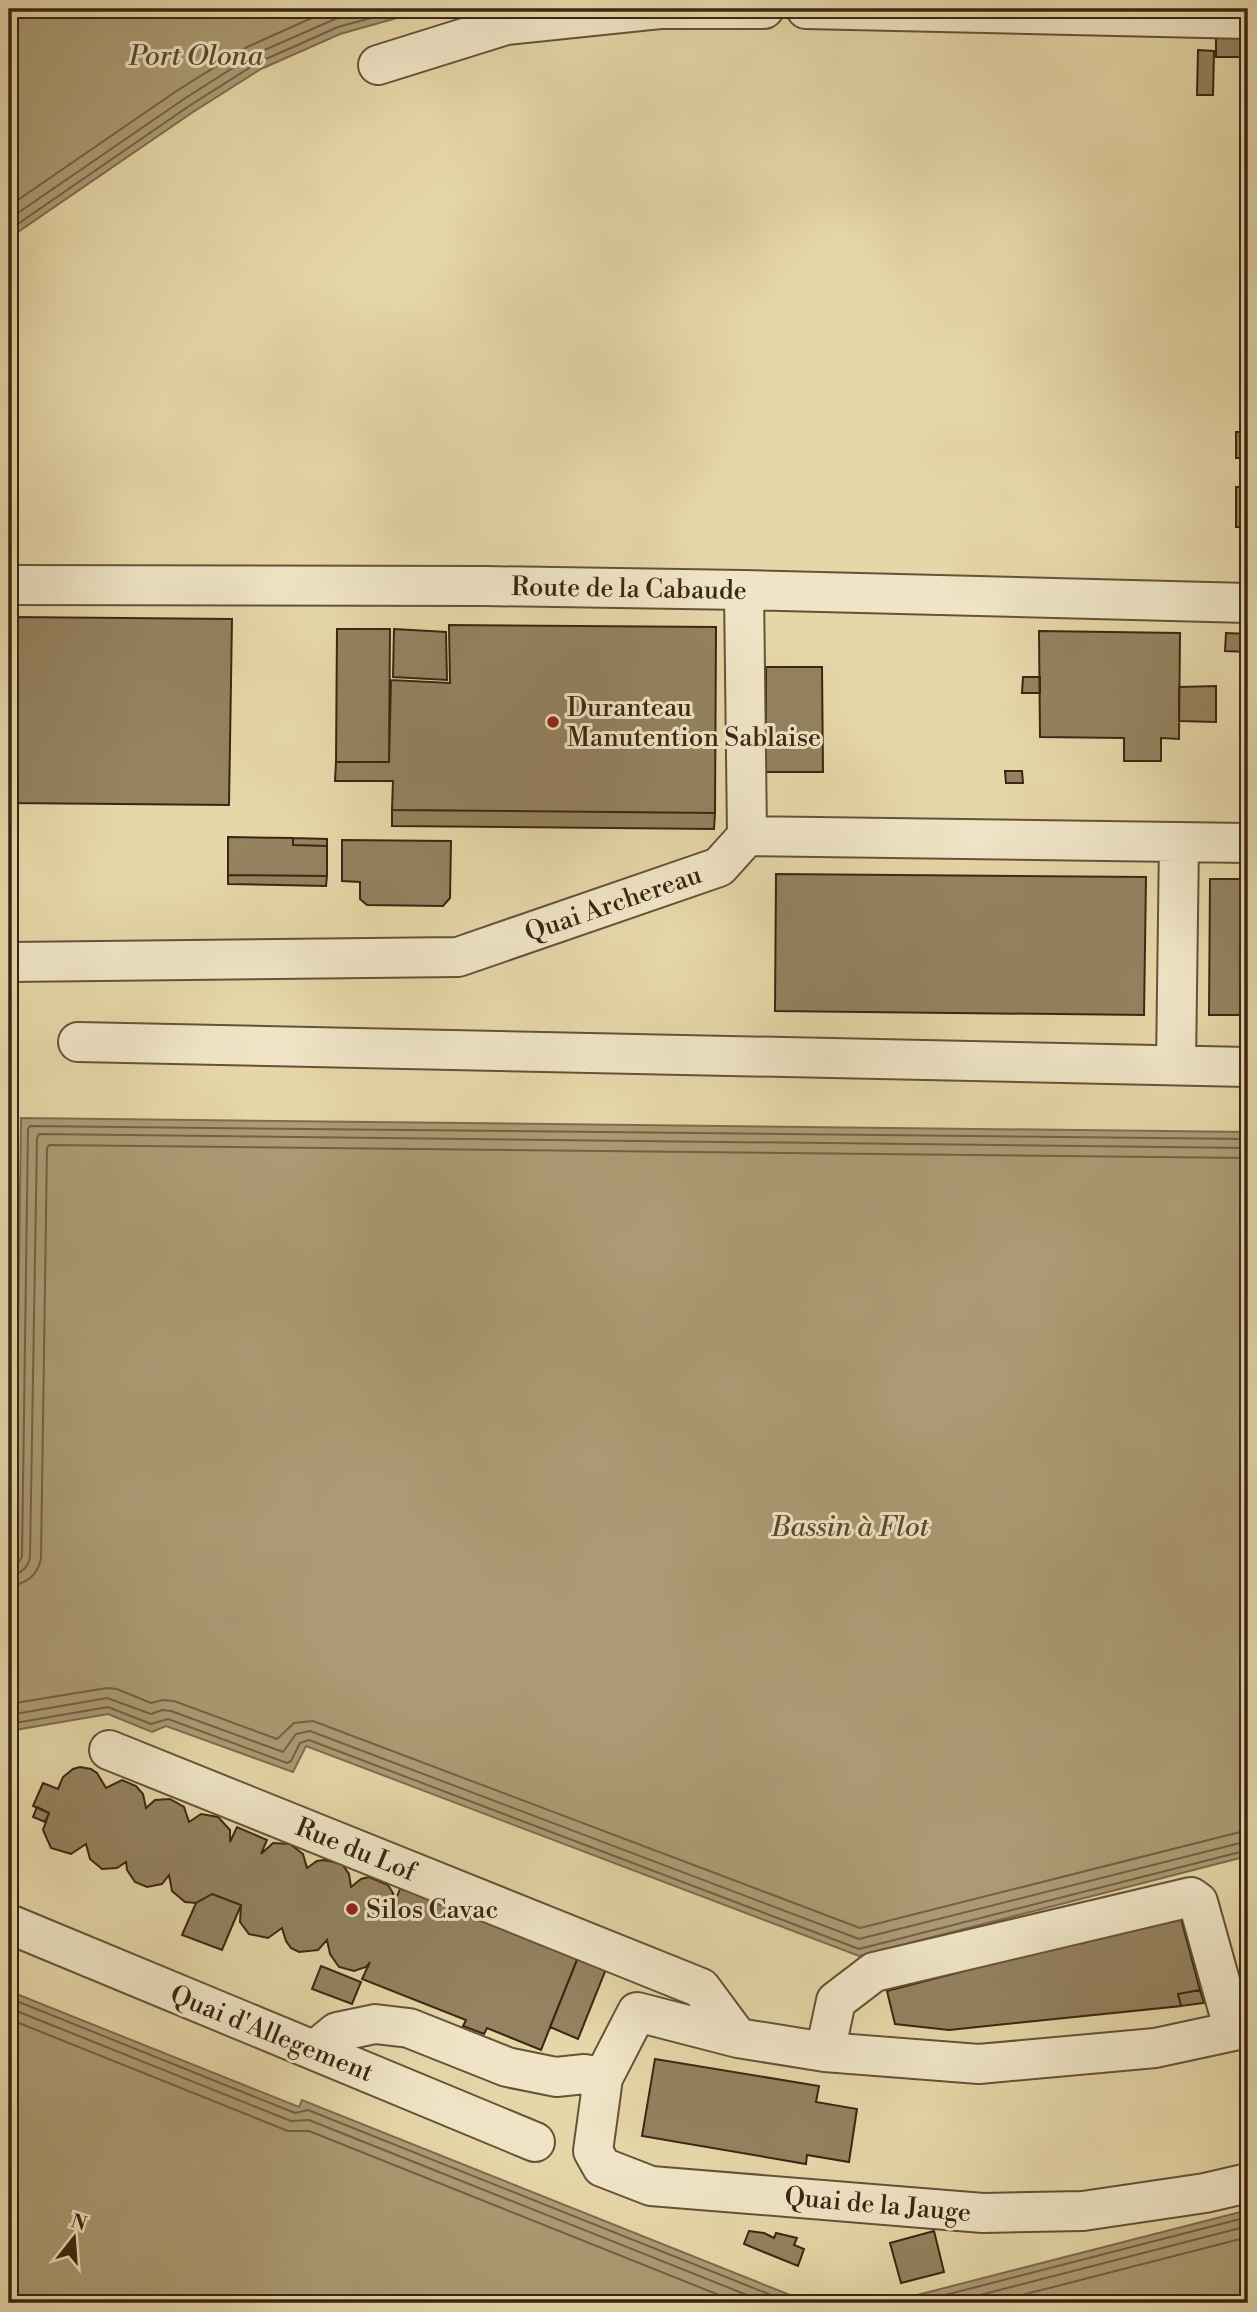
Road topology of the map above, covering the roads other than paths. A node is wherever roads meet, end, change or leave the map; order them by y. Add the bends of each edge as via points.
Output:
1 (764, 9) edge
2 (806, 9) edge
3 (1248, 19) edge
4 (378, 65) dead end
5 (9, 586) edge
6 (744, 590) junction
7 (1248, 603) edge
8 (747, 836) junction
9 (1179, 842) junction
10 (1248, 843) edge
11 (9, 962) edge
12 (78, 1042) dead end
13 (1176, 1065) junction
14 (1248, 1067) edge
15 (108, 1750) dead end
16 (9, 1924) edge
17 (1241, 2029) edge
18 (738, 2038) junction
19 (315, 2050) junction
20 (825, 2052) junction
21 (603, 2078) junction
22 (535, 2142) dead end
23 (1248, 2183) edge

1 - 4 street via 660,9 506,25
2 - 3 street
5 - 6 street, Route de la Cabaude
6 - 7 street, Route de la Cabaude
6 - 8 street
8 - 9 street
8 - 11 street, Quai Archereau via 719,867 458,957
9 - 10 street
9 - 13 street
12 - 13 street
13 - 14 street
15 - 18 street, Rue du Lof via 701,1987
16 - 19 street, Quai d'Allegement
17 - 20 street via 1155,2048 979,2064
17 - 20 street via 1198,1902 1191,1897 874,1972 836,2001
18 - 20 street
18 - 21 street, Quai de la Jauge via 637,2012
19 - 21 street via 337,2032 374,2024 409,2028 507,2067 556,2077 585,2074
19 - 22 street, Quai d'Allegement
21 - 23 street, Quai de la Jauge via 593,2151 602,2167 651,2186 983,2213 1083,2211

